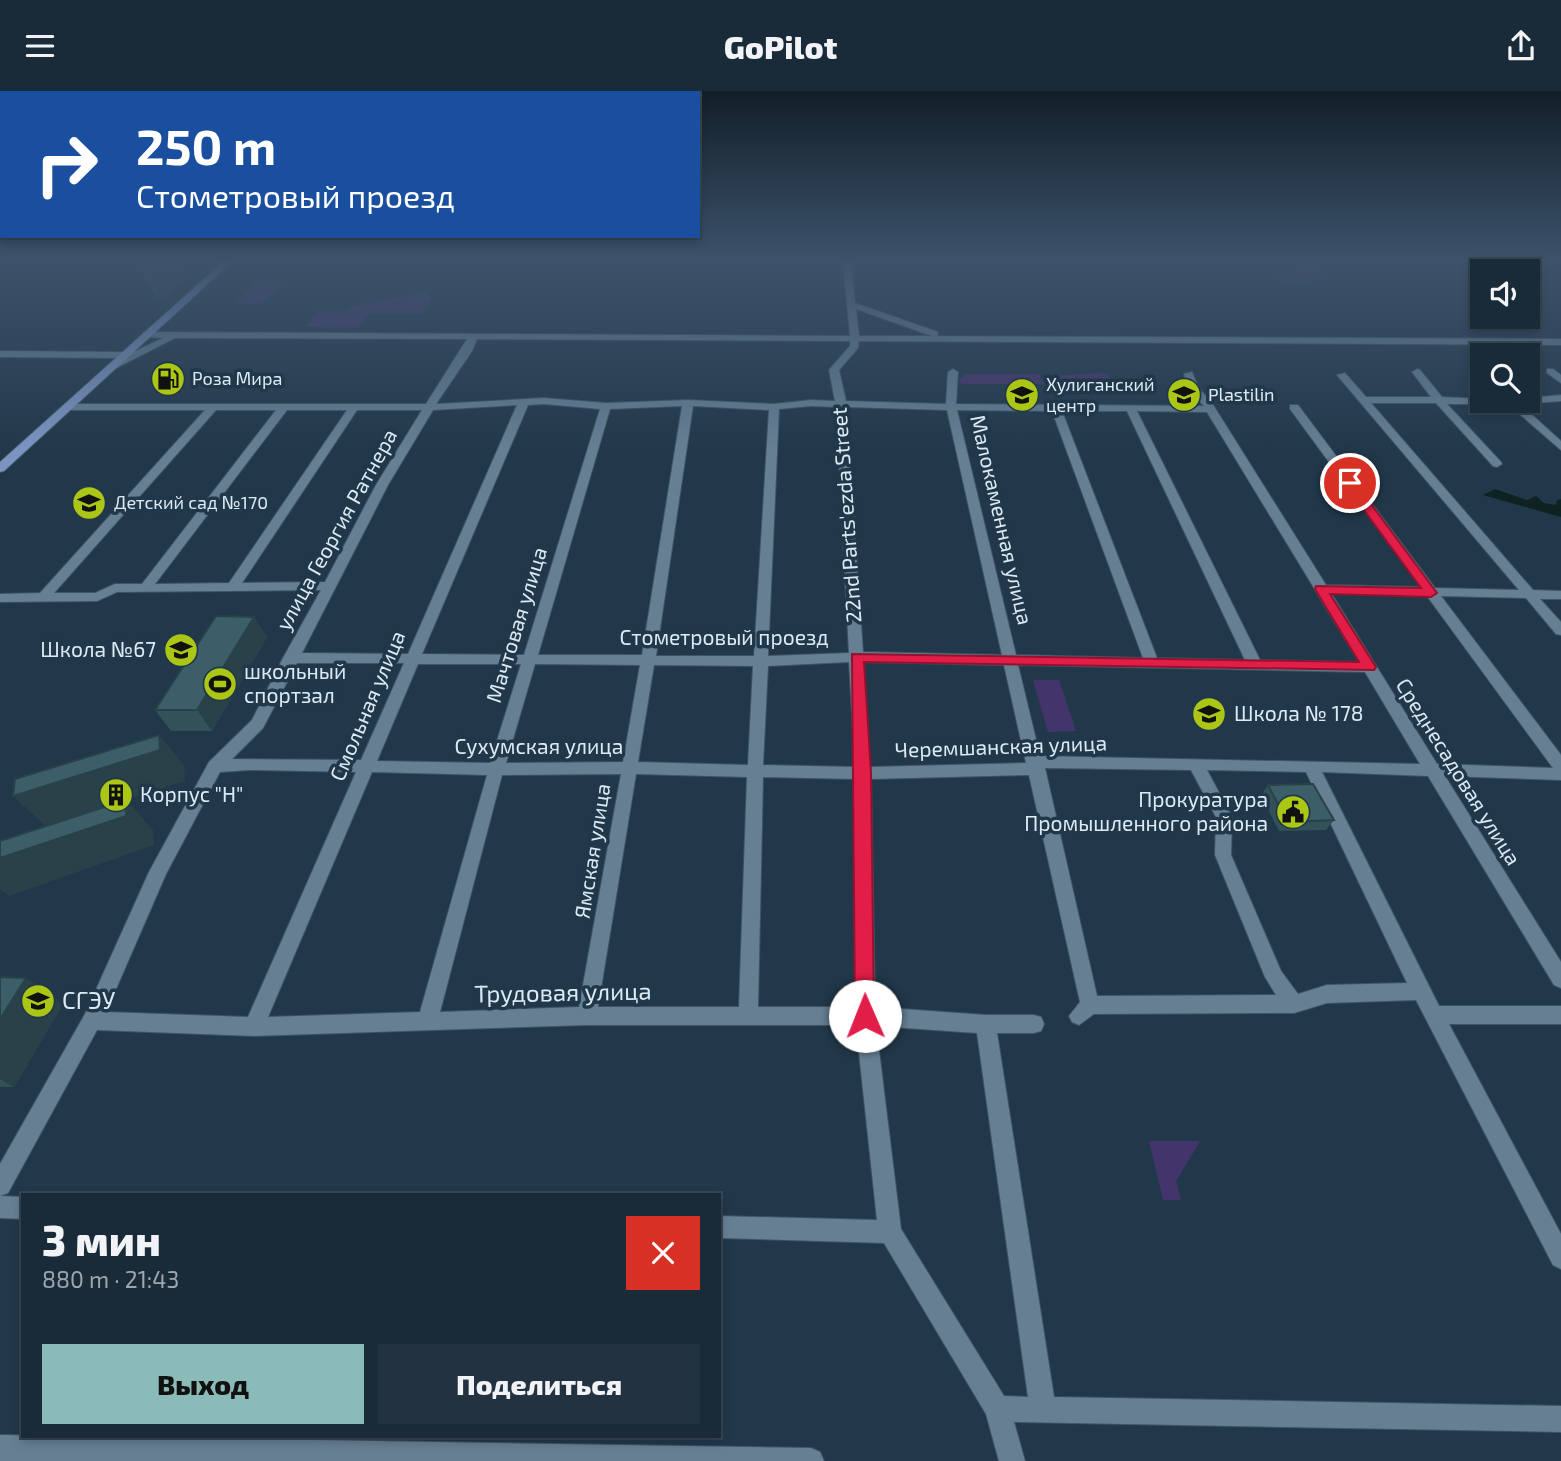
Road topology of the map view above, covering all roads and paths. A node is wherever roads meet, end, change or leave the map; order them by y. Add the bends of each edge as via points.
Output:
1 (158, 324) edge
2 (854, 324) edge
3 (907, 324) edge
4 (146, 335) junction
5 (186, 335) junction
6 (473, 337) junction
7 (856, 339) junction
8 (950, 339) junction
9 (1561, 342) edge
10 (0, 354) edge
11 (123, 355) junction
12 (107, 370) junction
13 (1550, 371) dead end
14 (953, 372) dead end
15 (1417, 372) dead end
16 (1189, 374) dead end
17 (1342, 375) dead end
18 (1561, 380) edge
19 (1561, 398) edge
20 (1363, 400) junction
21 (1540, 400) edge
22 (1440, 402) junction
23 (1470, 402) edge
24 (688, 403) junction
25 (841, 403) junction
26 (523, 404) junction
27 (606, 406) junction
28 (66, 407) junction
29 (213, 407) junction
30 (284, 407) junction
31 (354, 407) junction
32 (430, 407) junction
33 (774, 407) junction
34 (951, 407) junction
35 (1294, 407) dead end
36 (1056, 408) junction
37 (1130, 408) junction
38 (1210, 409) junction
39 (1524, 413) edge
40 (1561, 447) edge
41 (1497, 464) dead end
42 (0, 468) edge
43 (327, 586) junction
44 (146, 587) junction
45 (233, 587) junction
46 (1321, 589) junction
47 (1431, 593) junction
48 (1529, 594) junction
49 (1561, 595) edge
50 (44, 597) junction
51 (0, 598) edge
52 (1561, 631) edge
53 (857, 657) junction
54 (528, 658) junction
55 (290, 659) junction
56 (411, 660) junction
57 (648, 660) junction
58 (762, 661) junction
59 (1010, 661) junction
60 (1152, 664) junction
61 (1255, 665) junction
62 (1369, 667) junction
63 (1196, 764) junction
64 (215, 766) junction
65 (1311, 766) junction
66 (365, 767) junction
67 (1561, 767) edge
68 (628, 768) junction
69 (496, 769) junction
70 (1034, 769) junction
71 (1432, 770) junction
72 (755, 771) junction
73 (863, 773) junction
74 (1561, 774) edge
75 (1561, 979) edge
76 (1421, 991) junction
77 (1294, 1004) junction
78 (1435, 1015) junction
79 (1561, 1015) edge
80 (587, 1016) junction
81 (865, 1016) junction
82 (748, 1017) junction
83 (428, 1019) junction
84 (92, 1021) junction
85 (986, 1024) junction
86 (1034, 1024) dead end
87 (254, 1027) junction
88 (0, 1185) edge
89 (0, 1207) edge
90 (21, 1208) edge
91 (721, 1227) edge
92 (890, 1232) junction
93 (1561, 1257) edge
94 (997, 1409) junction
95 (1043, 1411) junction
96 (1561, 1419) edge
97 (0, 1448) edge
98 (811, 1461) edge
99 (1012, 1461) edge

1 - 4 main road
2 - 7 street
3 - 8 street
4 - 5 street
4 - 11 main road
5 - 6 street
5 - 12 street via 153,344
6 - 7 street
6 - 32 street, улица Георгия Ратнера
7 - 8 street
7 - 25 street, 22nd Parts'ezda Street via 834,370
8 - 9 street
10 - 11 street
11 - 12 main road
12 - 28 main road
13 - 18 street
14 - 34 street, Малокаменная улица
15 - 22 street
16 - 38 street, Среднесадовая улица via 1194,390
17 - 20 street
19 - 21 street
20 - 22 street
20 - 48 street
22 - 23 street
22 - 41 street
24 - 27 street
24 - 33 street
24 - 57 street, Ямская улица
25 - 33 street
25 - 34 street
25 - 53 street, 22nd Parts'ezda Street
26 - 27 street via 544,401
26 - 32 street
26 - 56 street, Смольная улица
27 - 54 street, Мачтовая улица
28 - 29 street
28 - 42 main road
29 - 30 street
29 - 50 street
30 - 31 street
30 - 44 street
31 - 32 street
31 - 45 street
32 - 43 street, улица Георгия Ратнера
33 - 58 street
34 - 36 street
34 - 59 street, Малокаменная улица
35 - 47 street
36 - 37 street
36 - 60 street
37 - 38 street
37 - 61 street
38 - 46 street, Среднесадовая улица
39 - 40 street
43 - 45 street
43 - 55 street, улица Георгия Ратнера
44 - 45 street
44 - 50 street via 115,588 97,597
46 - 47 street
46 - 62 street, Среднесадовая улица
47 - 48 street
47 - 67 street
48 - 49 street
48 - 52 street
50 - 51 street
53 - 58 street, Стометровый проезд
53 - 59 street, Стометровый проезд
53 - 73 street, 22nd Parts'ezda Street
54 - 56 street, Стометровый проезд
54 - 57 street, Стометровый проезд
54 - 69 street, Мачтовая улица
55 - 56 street, Стометровый проезд
55 - 64 street, улица Георгия Ратнера via 258,724
56 - 66 street, Смольная улица
57 - 58 street, Стометровый проезд
57 - 68 street, Ямская улица
58 - 72 street
59 - 60 street, Стометровый проезд
59 - 70 street, Малокаменная улица
60 - 61 street, Стометровый проезд
61 - 62 street, Стометровый проезд
62 - 71 street, Среднесадовая улица
63 - 65 street, Черемшанская улица
63 - 70 street, Черемшанская улица via 1041,762
63 - 77 street via 1224,817 1223,855 1274,977
64 - 66 street, Сухумская улица
64 - 84 street, улица Георгия Ратнера via 158,872
65 - 71 street, Черемшанская улица
65 - 76 street
66 - 69 street, Сухумская улица
66 - 87 street, Смольная улица
68 - 69 street, Сухумская улица
68 - 72 street, Сухумская улица
68 - 80 street, Ямская улица
69 - 83 street, Мачтовая улица
70 - 73 street, Черемшанская улица
70 - 77 street, Малокаменная улица via 1085,1010
71 - 74 street, Черемшанская улица
71 - 75 street, Среднесадовая улица
72 - 73 street, Сухумская улица
72 - 82 street
73 - 81 street, 22nd Parts'ezda Street
76 - 77 street via 1327,993
76 - 78 street
78 - 79 street
78 - 93 street
80 - 82 street, Трудовая улица
80 - 83 street, Трудовая улица
81 - 82 street, Трудовая улица
81 - 85 street, Трудовая улица
81 - 92 street, 22nd Parts'ezda Street
83 - 87 street, Трудовая улица
84 - 87 street, Трудовая улица
84 - 88 street, улица Георгия Ратнера
85 - 86 street, Трудовая улица
85 - 95 street
89 - 90 street
91 - 92 street
92 - 94 street, 22nd Parts'ezda Street
94 - 95 street
94 - 99 street, 22nd Parts'ezda Street
95 - 96 street
97 - 98 street

